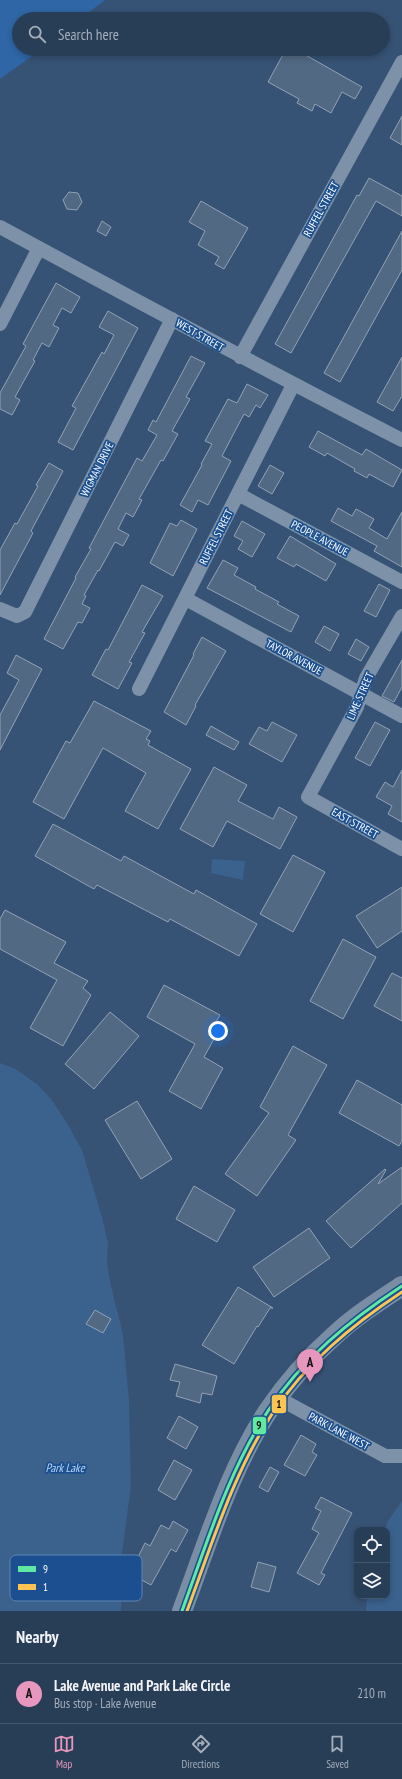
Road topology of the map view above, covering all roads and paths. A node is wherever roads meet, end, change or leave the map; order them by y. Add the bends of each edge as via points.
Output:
1 (402, 62) edge
2 (398, 77) edge
3 (0, 227) edge
4 (39, 248) junction
5 (172, 319) junction
6 (0, 324) edge
7 (240, 357) junction
8 (293, 385) junction
9 (402, 440) edge
10 (238, 494) junction
11 (402, 582) edge
12 (186, 599) junction
13 (0, 609) edge
14 (402, 616) edge
15 (139, 689) dead end
16 (361, 693) junction
17 (402, 716) edge
18 (308, 797) joint
19 (402, 849) edge
20 (402, 1286) edge
21 (278, 1398) junction
22 (402, 1456) edge
23 (182, 1611) edge

1 - 2 street, RUFFEL STREET
2 - 7 street, RUFFEL STREET
3 - 4 street, WEST STREET
4 - 5 street, WEST STREET
4 - 6 street
5 - 7 street, WEST STREET
5 - 13 street, WIGMAN DRIVE via 25,612 17,616
7 - 8 street, WEST STREET
8 - 9 street, WEST STREET
8 - 10 street, RUFFEL STREET
10 - 11 street, PEOPLE AVENUE
10 - 12 street, RUFFEL STREET
12 - 15 street, RUFFEL STREET
12 - 16 street, TAYLOR AVENUE
14 - 16 street, LIME STREET via 366,678
16 - 17 street, TAYLOR AVENUE
16 - 18 street, LIME STREET via 357,707
18 - 19 street, EAST STREET
20 - 21 main road via 335,1335 312,1357
21 - 22 street, PARK LANE WEST via 385,1456
21 - 23 main road via 259,1426 236,1470

